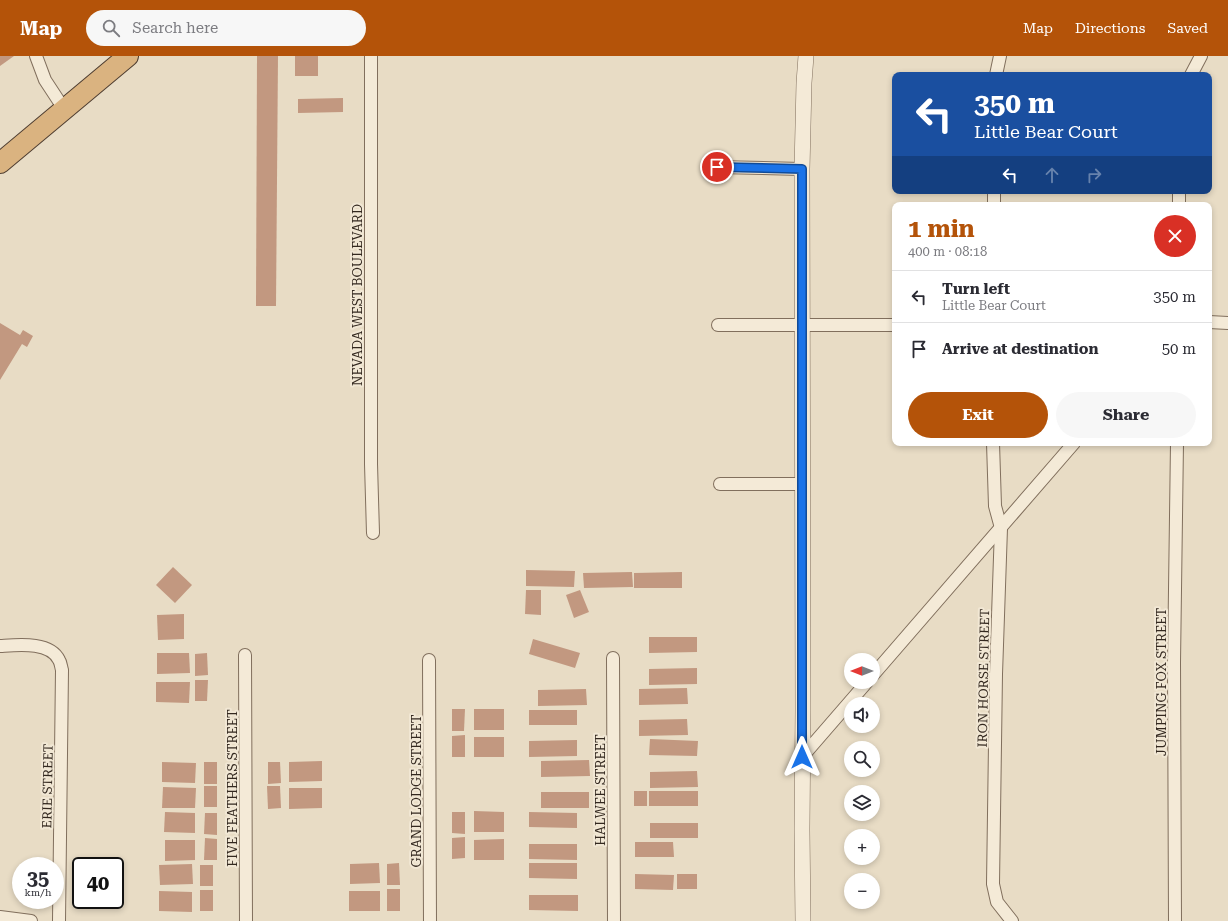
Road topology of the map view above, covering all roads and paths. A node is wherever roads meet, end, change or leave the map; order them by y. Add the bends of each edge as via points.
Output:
1 (36, 56) edge
2 (128, 56) edge
3 (371, 56) edge
4 (806, 56) edge
5 (1000, 56) edge
6 (1201, 56) edge
7 (997, 72) edge
8 (1193, 72) edge
9 (64, 108) junction
10 (0, 163) edge
11 (717, 167) dead end
12 (802, 169) junction
13 (1212, 322) edge
14 (1228, 323) edge
15 (718, 325) dead end
16 (803, 325) junction
17 (892, 325) edge
18 (993, 446) edge
19 (1071, 446) edge
20 (1177, 446) edge
21 (720, 484) dead end
22 (802, 484) junction
23 (1001, 528) junction
24 (372, 533) dead end
25 (0, 646) edge
26 (246, 655) dead end
27 (613, 658) dead end
28 (429, 660) dead end
29 (880, 667) edge
30 (861, 689) edge
31 (802, 757) junction
32 (1009, 916) edge
33 (0, 917) edge
34 (31, 921) edge
35 (59, 921) edge
36 (246, 921) edge
37 (430, 921) edge
38 (614, 921) edge
39 (803, 921) edge
40 (1175, 921) edge

1 - 9 street via 45,80
2 - 9 highway
3 - 24 street, NEVADA WEST BOULEVARD
4 - 12 street
5 - 7 street
6 - 8 street
9 - 10 highway
11 - 12 street
12 - 16 street
13 - 14 street
15 - 16 street
16 - 17 street
16 - 22 street
18 - 23 street, IRON HORSE STREET via 995,506
19 - 23 street
20 - 40 street, JUMPING FOX STREET via 1174,663
21 - 22 street
22 - 31 street
23 - 29 street
23 - 32 street, IRON HORSE STREET via 996,674 994,884 997,902
25 - 35 street, ERIE STREET via 47,648 55,654 62,670
26 - 36 street, FIVE FEATHERS STREET
27 - 38 street, HALWEE STREET
28 - 37 street, GRAND LODGE STREET
30 - 31 street
31 - 39 street
33 - 34 street

